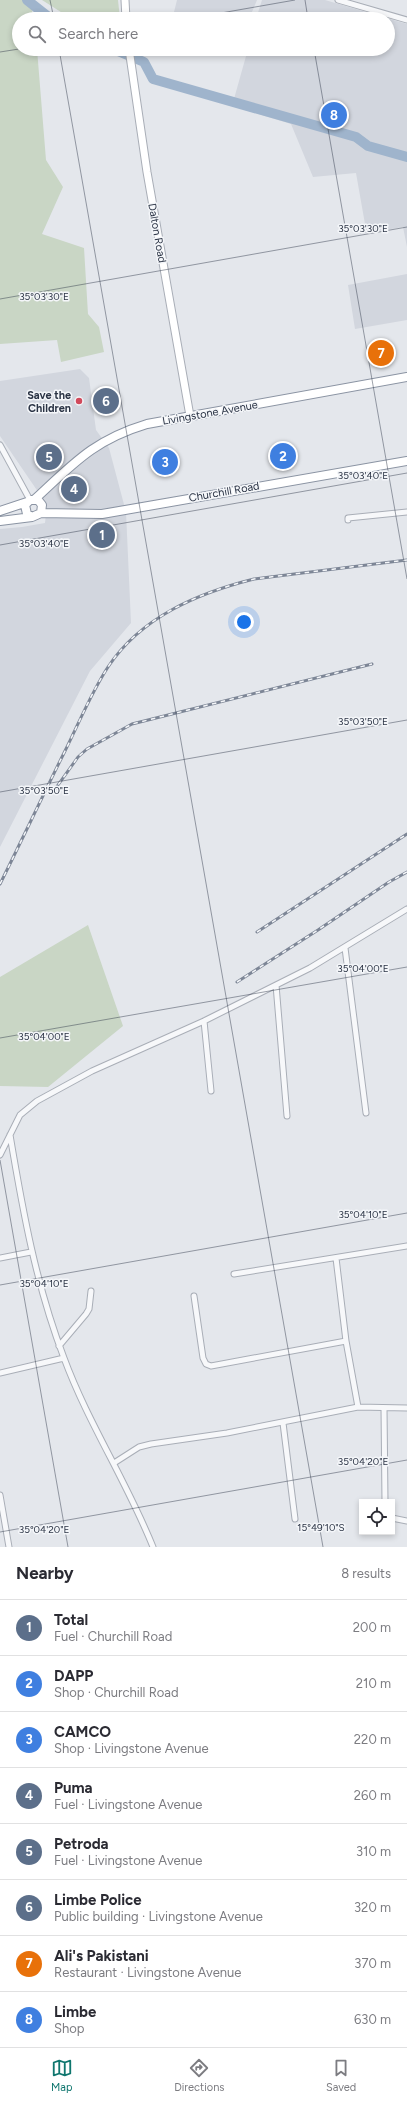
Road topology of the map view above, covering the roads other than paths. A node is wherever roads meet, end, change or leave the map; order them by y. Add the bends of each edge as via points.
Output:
1 (125, 0) edge
2 (338, 0) edge
3 (126, 12) edge
4 (379, 12) edge
5 (395, 17) edge
6 (407, 20) edge
7 (130, 56) edge
8 (407, 377) edge
9 (190, 416) junction
10 (0, 445) edge
11 (407, 461) edge
12 (30, 500) junction
13 (0, 511) edge
14 (407, 512) edge
15 (41, 513) junction
16 (32, 517) junction
17 (348, 520) dead end
18 (0, 522) edge
19 (407, 909) edge
20 (345, 948) junction
21 (276, 985) junction
22 (204, 1021) junction
23 (211, 1091) dead end
24 (366, 1113) dead end
25 (287, 1116) dead end
26 (10, 1135) junction
27 (0, 1156) edge
28 (407, 1246) edge
29 (31, 1252) junction
30 (0, 1258) edge
31 (336, 1258) junction
32 (234, 1274) dead end
33 (91, 1291) dead end
34 (194, 1296) dead end
35 (346, 1340) junction
36 (59, 1346) junction
37 (64, 1358) junction
38 (0, 1373) edge
39 (358, 1407) junction
40 (384, 1408) junction
41 (407, 1408) edge
42 (282, 1423) junction
43 (114, 1463) junction
44 (0, 1495) edge
45 (385, 1499) edge
46 (295, 1519) dead end
47 (395, 1519) edge
48 (407, 1521) edge
49 (9, 1547) edge
50 (152, 1547) edge

1 - 3 main road
2 - 4 street
5 - 6 street
7 - 9 main road, Dalton Road via 161,258
8 - 9 highway, Livingstone Avenue
9 - 12 highway, Livingstone Avenue via 146,424 107,438
10 - 12 street
11 - 15 highway, Churchill Road via 102,514
12 - 13 highway
12 - 15 highway via 42,505
12 - 16 highway via 25,511
14 - 17 street
15 - 16 highway, Churchill Road
16 - 18 highway, Churchill Road
19 - 20 street
20 - 21 street
20 - 24 street
21 - 22 street
21 - 25 street
22 - 23 street
22 - 26 street via 92,1071 37,1100 20,1115
26 - 27 street
26 - 29 street
28 - 31 street
29 - 30 street
29 - 36 street
31 - 32 street
31 - 35 street
33 - 36 street via 86,1314
34 - 35 street via 203,1358 206,1364 211,1366
35 - 39 street
36 - 37 street
37 - 38 street
37 - 43 street
39 - 40 street
39 - 42 street
40 - 41 street
40 - 45 street
42 - 43 street via 139,1447
42 - 46 street
43 - 50 street via 135,1504
44 - 49 street
47 - 48 street

